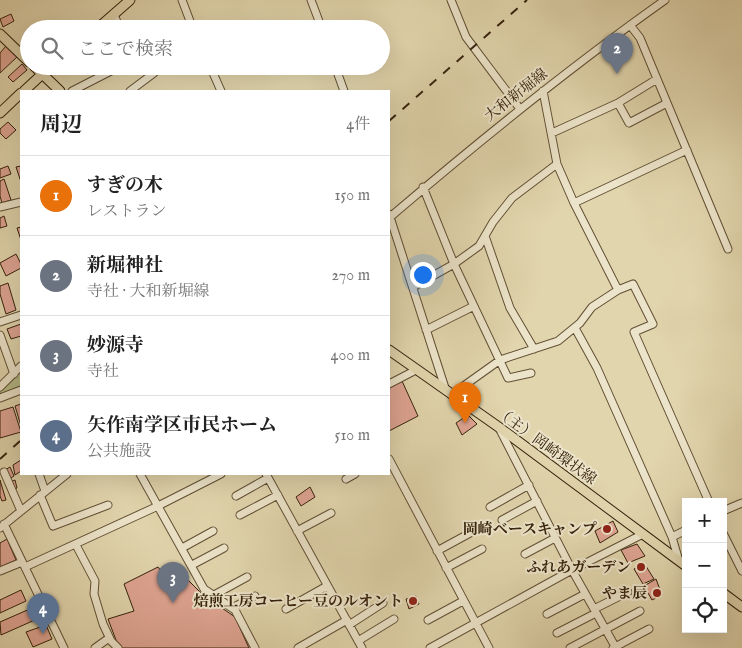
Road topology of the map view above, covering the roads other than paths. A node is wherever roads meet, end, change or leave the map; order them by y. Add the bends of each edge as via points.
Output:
1 (130, 0) edge
2 (182, 0) edge
3 (311, 0) edge
4 (451, 0) edge
5 (665, 0) edge
6 (114, 15) junction
7 (108, 20) edge
8 (116, 20) edge
9 (189, 20) edge
10 (319, 20) edge
11 (630, 25) junction
12 (0, 34) edge
13 (20, 53) edge
14 (41, 75) edge
15 (43, 75) edge
16 (106, 75) edge
17 (151, 75) edge
18 (214, 75) edge
19 (338, 75) edge
20 (657, 79) junction
21 (24, 90) edge
22 (59, 90) edge
23 (74, 90) edge
24 (131, 90) edge
25 (221, 90) edge
26 (344, 90) edge
27 (543, 91) junction
28 (20, 94) edge
29 (667, 103) junction
30 (618, 104) junction
31 (520, 109) junction
32 (0, 113) edge
33 (552, 133) junction
34 (687, 150) junction
35 (557, 164) junction
36 (423, 188) junction
37 (20, 202) edge
38 (574, 203) junction
39 (0, 207) edge
40 (390, 215) edge
41 (390, 219) edge
42 (484, 236) junction
43 (728, 249) dead end
44 (454, 264) junction
45 (413, 287) junction
46 (618, 290) junction
47 (474, 306) junction
48 (20, 315) edge
49 (0, 322) edge
50 (574, 328) junction
51 (426, 330) junction
52 (0, 335) edge
53 (534, 349) junction
54 (390, 351) edge
55 (500, 360) junction
56 (20, 367) edge
57 (416, 370) junction
58 (531, 373) dead end
59 (14, 374) junction
60 (390, 383) edge
61 (0, 387) edge
62 (20, 390) edge
63 (449, 393) junction
64 (0, 398) edge
65 (500, 428) junction
66 (390, 461) edge
67 (4, 472) dead end
68 (39, 475) edge
69 (65, 475) edge
70 (141, 475) edge
71 (218, 475) edge
72 (353, 475) edge
73 (267, 476) edge
74 (346, 479) dead end
75 (529, 485) junction
76 (42, 493) junction
77 (278, 495) junction
78 (236, 496) dead end
79 (707, 498) edge
80 (537, 501) junction
81 (742, 503) edge
82 (108, 505) dead end
83 (158, 506) junction
84 (490, 507) dead end
85 (727, 509) edge
86 (21, 511) junction
87 (332, 513) dead end
88 (240, 516) dead end
89 (502, 520) dead end
90 (2, 526) edge
91 (483, 526) dead end
92 (213, 531) dead end
93 (297, 531) junction
94 (682, 532) edge
95 (643, 534) junction
96 (672, 537) junction
97 (555, 538) junction
98 (727, 541) edge
99 (76, 545) junction
100 (182, 548) junction
101 (224, 548) dead end
102 (482, 549) dead end
103 (437, 551) junction
104 (525, 554) dead end
105 (682, 564) edge
106 (24, 565) junction
107 (192, 566) junction
108 (446, 568) junction
109 (572, 570) junction
110 (0, 571) edge
111 (742, 571) edge
112 (247, 577) dead end
113 (327, 586) junction
114 (628, 592) dead end
115 (585, 594) junction
116 (727, 595) edge
117 (214, 596) junction
118 (255, 596) dead end
119 (463, 601) junction
120 (383, 603) dead end
121 (741, 604) edge
122 (232, 608) junction
123 (286, 609) dead end
124 (595, 611) junction
125 (640, 611) dead end
126 (547, 614) dead end
127 (394, 619) dead end
128 (428, 620) dead end
129 (348, 622) junction
130 (475, 624) junction
131 (649, 629) dead end
132 (606, 630) junction
133 (557, 633) dead end
134 (109, 638) junction
135 (360, 645) edge
136 (64, 648) edge
137 (94, 648) edge
138 (118, 648) edge
139 (255, 648) edge
140 (298, 648) edge
141 (430, 648) edge
142 (489, 648) edge
143 (570, 648) edge
144 (615, 648) edge

1 - 6 main road
2 - 9 street
3 - 10 street
4 - 31 street via 466,37
5 - 11 street, 大和新堀線
6 - 7 main road
6 - 8 street
11 - 20 street via 640,38
11 - 27 street, 大和新堀線
12 - 13 main road
14 - 21 main road
15 - 22 main road
16 - 23 street
17 - 24 street
18 - 25 street
19 - 26 street
20 - 29 street
20 - 30 street
27 - 31 street, 大和新堀線
27 - 33 street
28 - 32 main road
29 - 30 street via 629,123
29 - 34 street
30 - 33 street
31 - 36 street, 大和新堀線
33 - 35 street
34 - 38 street
34 - 43 street
35 - 38 street
35 - 42 street via 512,198
36 - 40 street, 大和新堀線
36 - 44 street
37 - 39 street
38 - 46 street
41 - 45 street
42 - 44 street via 479,246
42 - 53 street via 510,308
44 - 45 street
44 - 47 street
45 - 51 street
46 - 50 street via 592,306
46 - 79 street via 634,284 653,324 634,332
47 - 51 street
47 - 55 street
48 - 49 street
50 - 53 street via 558,341
50 - 96 street via 597,368
51 - 63 street
52 - 59 street
53 - 55 street
54 - 57 main road, （主）岡崎環状線
55 - 58 street via 508,378
55 - 63 street
56 - 59 street
57 - 60 street
57 - 63 main road, （主）岡崎環状線
59 - 61 street
62 - 64 street
63 - 65 main road, （主）岡崎環状線
65 - 75 street
65 - 95 main road, （主）岡崎環状線
66 - 103 street
67 - 86 street
68 - 76 street
69 - 76 street
70 - 83 street
71 - 83 street
72 - 74 street
73 - 77 street
73 - 78 street
75 - 80 street
75 - 84 street
76 - 82 street via 53,526
76 - 86 street
77 - 88 street
77 - 93 street
80 - 89 street
80 - 97 street
81 - 85 street
83 - 99 street
83 - 100 street
86 - 90 street
87 - 93 street
90 - 106 street
91 - 103 street
92 - 100 street
93 - 113 street
94 - 96 street
95 - 105 main road, （主）岡崎環状線
95 - 109 street
96 - 105 street
97 - 104 street
97 - 109 street
98 - 111 street
99 - 106 street
99 - 134 street via 95,581 94,594
100 - 107 street
101 - 107 street
102 - 108 street
103 - 108 street
106 - 110 street
106 - 136 street
107 - 117 street via 204,589
108 - 119 street
109 - 115 street
109 - 130 street
112 - 117 street
113 - 123 street
113 - 129 street
114 - 124 street
115 - 124 street
115 - 126 street
116 - 121 main road
117 - 122 street
118 - 122 street
119 - 128 street
119 - 130 street
120 - 129 street
122 - 139 street
124 - 132 street
124 - 133 street
125 - 132 street
127 - 135 street
129 - 135 street
129 - 140 street
130 - 141 street
130 - 142 street
131 - 144 street
132 - 143 street
132 - 144 street
134 - 137 street
134 - 138 street

